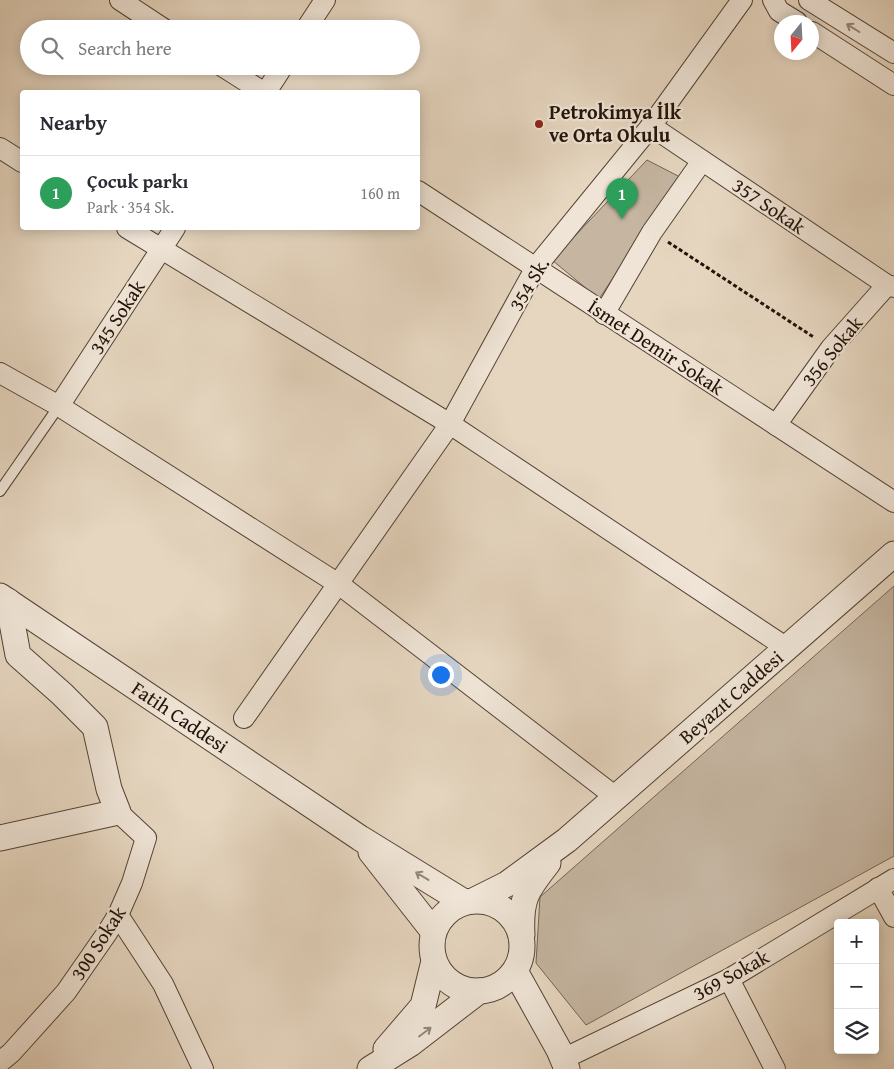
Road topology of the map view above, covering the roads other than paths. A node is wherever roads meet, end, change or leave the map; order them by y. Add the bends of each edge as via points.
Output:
1 (120, 0) edge
2 (325, 0) edge
3 (742, 0) edge
4 (773, 0) edge
5 (808, 0) edge
6 (786, 15) edge
7 (150, 20) edge
8 (312, 20) edge
9 (819, 37) edge
10 (894, 53) edge
11 (237, 75) edge
12 (276, 75) edge
13 (894, 85) edge
14 (261, 90) edge
15 (265, 90) edge
16 (650, 126) junction
17 (0, 148) edge
18 (20, 161) edge
19 (702, 161) junction
20 (420, 192) edge
21 (130, 230) edge
22 (174, 230) edge
23 (161, 249) junction
24 (536, 267) junction
25 (891, 286) edge
26 (604, 314) junction
27 (0, 372) edge
28 (59, 406) junction
29 (450, 424) junction
30 (776, 425) junction
31 (0, 491) edge
32 (894, 502) edge
33 (894, 554) edge
34 (340, 585) junction
35 (4, 599) edge
36 (788, 648) junction
37 (244, 718) dead end
38 (617, 798) junction
39 (118, 812) junction
40 (0, 838) edge
41 (360, 838) junction
42 (566, 840) junction
43 (886, 884) edge
44 (469, 901) junction
45 (118, 915) junction
46 (894, 917) edge
47 (433, 931) junction
48 (523, 942) junction
49 (434, 961) junction
50 (509, 977) junction
51 (729, 979) junction
52 (479, 991) junction
53 (0, 1062) edge
54 (564, 1066) edge
55 (203, 1069) edge
56 (365, 1069) edge
57 (370, 1069) edge
58 (775, 1069) edge

1 - 7 street
2 - 8 street
3 - 16 street, 354 Sk.
4 - 6 street
10 -> 5 street
9 - 13 street
11 - 14 street
12 - 15 street
16 - 19 street, 357 Sokak
16 - 24 street, 354 Sk.
17 - 18 street
19 - 25 street, 357 Sokak
19 - 26 street via 652,232
20 - 24 street, İsmet Demir Sokak
21 - 23 street
22 - 23 street, 345 Sokak
23 - 28 street, 345 Sokak
23 - 29 street
24 - 26 street, İsmet Demir Sokak
24 - 29 street, 354 Sk.
25 - 30 street, 356 Sokak via 831,348
26 - 30 street, İsmet Demir Sokak
27 - 28 street
28 - 31 lane
28 - 34 street
29 - 34 street, 354 Sk.
29 - 36 street
30 - 32 street, İsmet Demir Sokak
33 - 36 street, Beyazıt Caddesi
34 - 37 street, 354 Sk.
34 - 38 street
35 - 39 street via 18,655 95,727 108,789
35 - 41 street, Fatih Caddesi
36 - 38 street, Beyazıt Caddesi
38 - 42 street, Beyazıt Caddesi
39 - 40 street
39 - 45 street, 300 Sokak via 146,838
44 -> 41 street, Fatih Caddesi
41 - 47 street, Fatih Caddesi
42 - 44 street via 507,884
42 - 48 street via 529,887 521,911
43 - 46 street
43 - 51 street, 369 Sokak
44 - 47 street via 451,908
44 - 48 street, Fatih Caddesi via 496,904 509,913
45 - 53 street, 300 Sokak via 66,992
45 - 55 street via 163,984
47 - 49 street
48 - 50 street via 521,957
49 - 52 street via 441,975 453,985
49 - 56 street via 423,1006
50 - 52 street via 492,989
50 - 54 street
51 - 54 street, 369 Sokak
51 - 58 street
57 -> 52 street via 410,1044

